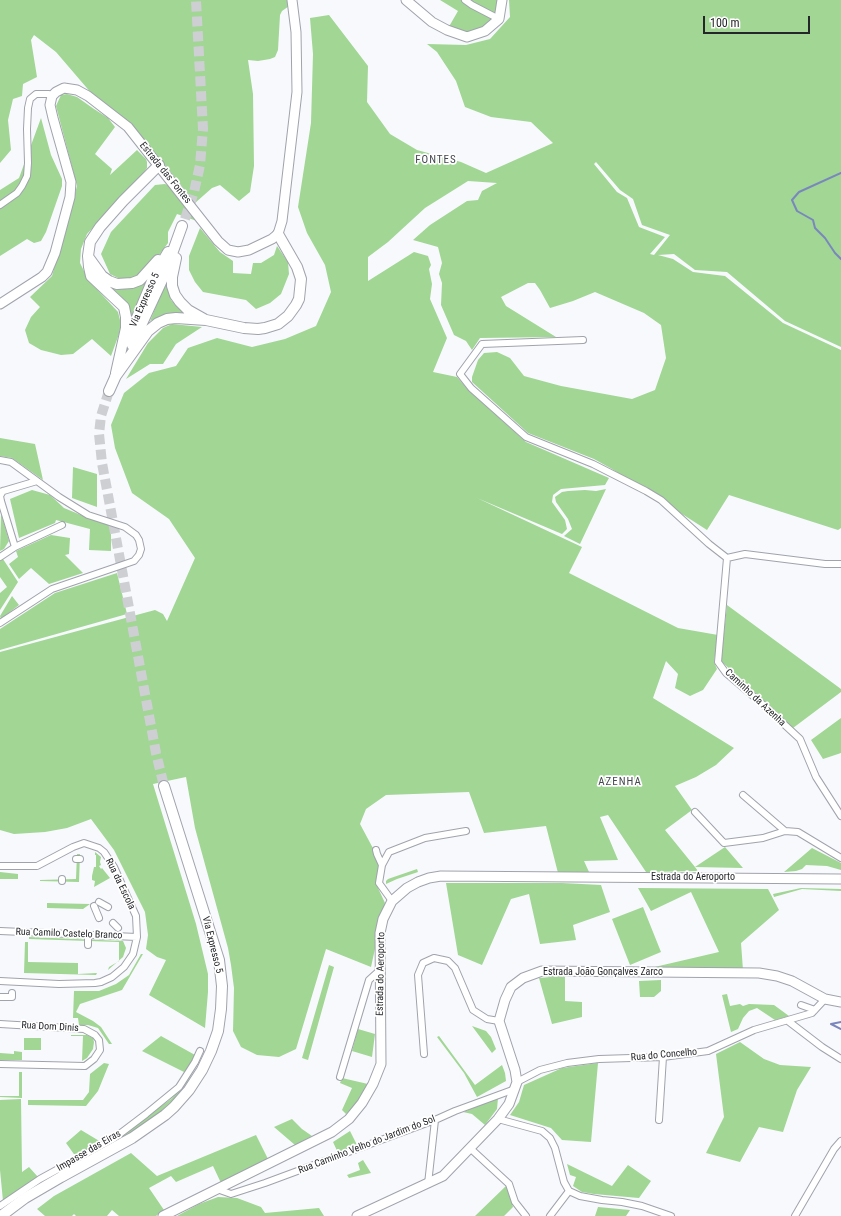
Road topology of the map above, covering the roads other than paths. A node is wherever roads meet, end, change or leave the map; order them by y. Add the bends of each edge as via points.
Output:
1 (292, 0) edge
2 (406, 0) edge
3 (465, 0) edge
4 (502, 0) edge
5 (499, 19) junction
6 (52, 96) junction
7 (159, 165) junction
8 (0, 205) edge
9 (184, 223) junction
10 (278, 234) junction
11 (88, 256) junction
12 (0, 304) edge
13 (206, 320) junction
14 (583, 340) dead end
15 (115, 377) junction
16 (109, 391) tunnel mouth
17 (0, 460) edge
18 (37, 481) junction
19 (2, 491) edge
20 (62, 525) dead end
21 (14, 547) junction
22 (0, 557) edge
23 (727, 558) junction
24 (841, 564) edge
25 (0, 623) edge
26 (164, 786) tunnel mouth
27 (743, 795) dead end
28 (695, 812) dead end
29 (841, 816) edge
30 (466, 831) dead end
31 (785, 831) junction
32 (376, 850) dead end
33 (841, 858) edge
34 (382, 865) junction
35 (0, 866) edge
36 (841, 879) edge
37 (392, 901) junction
38 (99, 902) dead end
39 (94, 906) dead end
40 (108, 907) dead end
41 (99, 918) dead end
42 (113, 923) dead end
43 (118, 928) dead end
44 (0, 931) edge
45 (88, 935) junction
46 (137, 937) junction
47 (88, 945) dead end
48 (380, 970) junction
49 (0, 981) edge
50 (12, 993) dead end
51 (0, 997) edge
52 (825, 998) junction
53 (840, 1000) edge
54 (801, 1005) dead end
55 (815, 1010) junction
56 (499, 1021) junction
57 (788, 1021) junction
58 (0, 1024) edge
59 (200, 1051) dead end
60 (424, 1054) dead end
61 (663, 1057) junction
62 (841, 1059) edge
63 (0, 1064) edge
64 (340, 1077) dead end
65 (516, 1086) junction
66 (498, 1119) junction
67 (435, 1120) junction
68 (659, 1120) dead end
69 (841, 1141) edge
70 (471, 1149) junction
71 (428, 1184) junction
72 (217, 1189) junction
73 (569, 1191) junction
74 (0, 1206) edge
75 (1, 1216) edge
76 (163, 1216) edge
77 (357, 1216) edge
78 (526, 1216) edge
79 (550, 1216) edge
80 (671, 1216) edge
81 (795, 1216) edge

1 - 10 street via 296,32 297,92 282,221
2 - 5 street via 432,22 467,38 485,31
3 - 5 street
4 - 5 street
6 - 7 street, Estrada das Fontes via 64,88 77,90 88,96 128,127
6 - 8 street via 38,94 30,99 27,176 17,193
6 - 12 street via 51,111 71,182 66,213 47,272
7 - 10 street, Estrada das Fontes via 218,241 228,250 249,250
7 - 11 main road via 100,227 90,242
9 - 11 main road via 146,275 132,283 117,284 109,281
9 - 13 main road via 172,286 175,295 188,310
9 - 15 main road, Via Expresso 5 via 164,276
10 - 13 main road via 297,267 301,286 296,305 288,316 278,324 258,329
11 - 15 main road via 91,276 124,307 126,328
13 - 15 main road via 176,318 158,323 148,331
14 - 23 street via 482,344 460,374 471,388 526,437 593,464 661,500
15 - 16 main road, Via Expresso 5
17 - 18 street via 11,462
18 - 19 street
18 - 25 street via 88,515 125,527 139,540 141,549 134,561 52,589
19 - 21 street via 1,501
20 - 21 street
21 - 22 street
23 - 24 street via 745,554
23 - 29 street, Caminho da Azenha via 718,662 726,673 800,739 816,776
26 - 75 main road, Via Expresso 5 via 218,960 222,986 221,1009 218,1031 211,1051 190,1090 165,1115 132,1138 25,1198
27 - 31 street
28 - 31 street via 724,843 763,838
30 - 34 street via 425,838 403,846 389,852
31 - 33 street via 798,832
32 - 34 street
34 - 37 street via 378,883
35 - 46 street, Rua da Escola via 37,866 84,843 99,848 114,867 136,916
36 - 37 street, Estrada do Aeroporto via 441,876 418,882
37 - 48 street, Estrada do Aeroporto via 383,919 380,933
38 - 40 street
39 - 41 street
42 - 43 street
44 - 45 street, Rua Camilo Castelo Branco
45 - 46 street, Rua Camilo Castelo Branco
45 - 47 street
46 - 49 street, Rua da Escola via 133,954 124,967 101,982 59,984
48 - 64 street via 369,980
48 - 72 street, Estrada do Aeroporto via 381,1064 362,1103 349,1119 332,1132
50 - 51 street via 12,997
52 - 53 street, Estrada João Gonçalves Zarco
52 - 55 street, Rua do Concelho
52 - 56 street, Estrada João Gonçalves Zarco via 792,981 759,973 542,971 523,978 511,987
54 - 55 street
55 - 57 street, Rua do Concelho
56 - 60 street via 487,1019 473,1010 456,968 448,960 434,958 423,963 418,975
56 - 65 street via 515,1070
57 - 61 street, Rua do Concelho via 754,1030 708,1051
57 - 62 street via 822,1048
58 - 63 street, Rua Dom Dinis via 84,1029 95,1035 100,1050 94,1060 85,1066
59 - 74 street, Impasse das Eiras via 178,1087 146,1114 113,1139 40,1179
61 - 65 street, Rua do Concelho via 566,1063 540,1070
61 - 68 street
65 - 66 street
65 - 67 street, Rua Caminho Velho do Jardim do Sol
66 - 70 street
66 - 73 street via 542,1131 550,1138
67 - 71 street
67 - 72 street, Rua Caminho Velho do Jardim do Sol via 244,1190 231,1194
69 - 81 street
70 - 71 street via 443,1176
70 - 78 street via 510,1184 515,1202
71 - 77 street
72 - 76 street, Estrada do Aeroporto
73 - 79 street
73 - 80 street via 580,1196 642,1206

